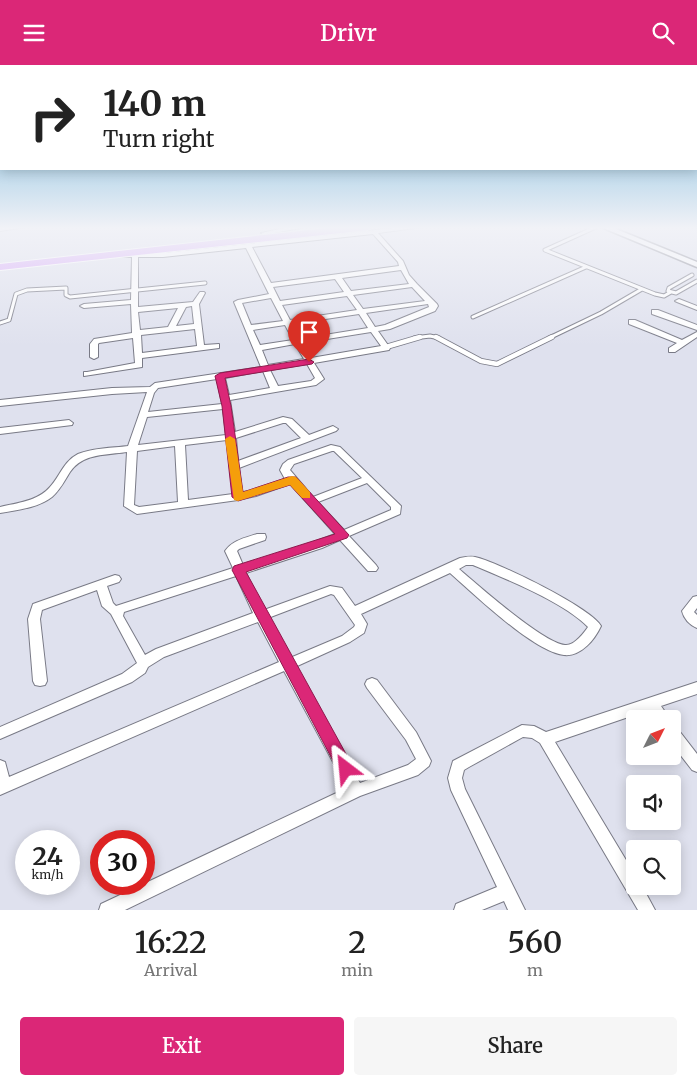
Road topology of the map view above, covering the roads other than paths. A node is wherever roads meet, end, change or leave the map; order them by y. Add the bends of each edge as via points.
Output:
1 (135, 266) edge
2 (259, 266) edge
3 (586, 267) joint
4 (402, 268) joint
5 (695, 274) edge
6 (337, 276) junction
7 (697, 281) edge
8 (205, 283) dead end
9 (269, 285) junction
10 (413, 285) junction
11 (642, 289) junction
12 (134, 291) junction
13 (670, 292) junction
14 (202, 293) dead end
15 (349, 294) junction
16 (274, 295) junction
17 (679, 301) dead end
18 (430, 302) junction
19 (278, 303) junction
20 (195, 304) junction
21 (84, 306) dead end
22 (134, 306) junction
23 (184, 306) junction
24 (697, 308) edge
25 (655, 311) dead end
26 (361, 312) junction
27 (473, 317) dead end
28 (632, 322) dead end
29 (0, 323) edge
30 (287, 323) junction
31 (198, 326) junction
32 (171, 328) junction
33 (249, 328) junction
34 (697, 328) edge
35 (374, 329) junction
36 (136, 334) junction
37 (697, 334) edge
38 (297, 341) junction
39 (683, 343) junction
40 (216, 346) dead end
41 (386, 347) junction
42 (201, 348) junction
43 (256, 348) junction
44 (672, 350) dead end
45 (140, 356) junction
46 (94, 357) dead end
47 (309, 362) junction
48 (266, 369) junction
49 (87, 374) dead end
50 (220, 376) junction
51 (152, 389) junction
52 (275, 389) junction
53 (226, 402) junction
54 (0, 403) edge
55 (144, 415) junction
56 (69, 423) dead end
57 (332, 429) dead end
58 (0, 431) edge
59 (230, 437) junction
60 (308, 438) junction
61 (180, 444) junction
62 (132, 450) junction
63 (234, 466) junction
64 (368, 479) junction
65 (292, 480) junction
66 (238, 497) junction
67 (40, 498) junction
68 (311, 501) junction
69 (0, 503) edge
70 (183, 505) junction
71 (0, 510) edge
72 (343, 535) junction
73 (261, 537) dead end
74 (372, 568) dead end
75 (451, 568) junction
76 (238, 570) junction
77 (115, 579) dead end
78 (101, 584) junction
79 (697, 600) edge
80 (117, 612) junction
81 (352, 612) junction
82 (262, 615) junction
83 (697, 623) edge
84 (144, 663) junction
85 (287, 664) junction
86 (40, 681) dead end
87 (372, 684) dead end
88 (697, 688) edge
89 (652, 704) junction
90 (656, 710) edge
91 (0, 733) edge
92 (545, 739) junction
93 (681, 744) edge
94 (697, 765) edge
95 (0, 767) edge
96 (1, 788) edge
97 (356, 791) junction
98 (508, 891) junction
99 (107, 910) edge
100 (462, 910) edge
101 (517, 910) edge
102 (647, 910) edge

1 - 12 street
2 - 9 street
3 - 11 lane
3 - 27 lane
4 - 6 street
4 - 10 street
5 - 13 lane via 667,289
6 - 9 street
6 - 15 street
7 - 13 lane via 676,293
8 - 12 lane
9 - 16 street
10 - 15 street
10 - 18 street
11 - 13 lane via 660,296
11 - 41 lane via 601,313 497,363 483,361 435,337
12 - 22 street
12 - 29 lane via 70,297 66,295 66,288 20,291 16,294 9,321
14 - 20 street
15 - 19 street
15 - 26 street
16 - 19 street
16 - 33 street via 238,302
17 - 24 street
18 - 26 street
18 - 35 street via 434,306 432,309 395,325
19 - 30 street
20 - 23 street
20 - 31 street
21 - 22 street
22 - 23 street
22 - 36 street
23 - 32 street
25 - 34 street
26 - 30 street
26 - 35 street
28 - 39 street
30 - 33 street
30 - 38 street
31 - 32 street
31 - 42 street
32 - 36 street
33 - 43 street
35 - 38 street
35 - 41 street
36 - 45 street
36 - 46 street via 95,342
37 - 39 street
38 - 43 street
38 - 47 street
39 - 44 street
40 - 42 street
41 - 47 street
42 - 45 street
43 - 48 street
45 - 49 street via 137,366
47 - 48 street
47 - 52 street via 319,381
48 - 50 street
48 - 52 street
50 - 51 street via 160,384
50 - 53 street
51 - 54 street
51 - 55 street
52 - 53 street
53 - 55 street
53 - 59 street
55 - 62 street
56 - 58 street
57 - 60 street
59 - 60 street via 284,420
59 - 61 street
59 - 63 street
60 - 63 street
61 - 62 street
61 - 70 street
62 - 67 street via 80,456 67,467 54,489
62 - 70 street via 131,510
63 - 66 street
64 - 65 street via 334,448 286,466
64 - 68 street
64 - 72 street via 396,506 396,512
65 - 66 street
65 - 68 street
66 - 70 street
67 - 69 street
67 - 71 street
68 - 72 street
72 - 74 street
72 - 76 street
73 - 76 street via 232,548
75 - 75 street via 464,561 474,561 547,595 587,617 595,626 571,649 555,647 509,617
75 - 81 street
76 - 80 street via 125,606
76 - 82 street
77 - 78 street
78 - 80 street via 108,606
78 - 86 street via 37,607 34,619
79 - 83 street via 688,611
80 - 84 street
81 - 82 street via 338,591 330,590
81 - 85 street via 360,624 357,633
82 - 84 street via 160,653
82 - 85 street
84 - 91 street via 127,678
85 - 96 street
85 - 97 street
87 - 97 street via 411,737 424,761 413,770
88 - 89 street
89 - 90 street
89 - 92 street
92 - 98 street via 534,732 522,731 464,762 455,772 458,790
92 - 102 street
93 - 94 street
95 - 96 street
97 - 99 street
98 - 100 street
98 - 101 street

